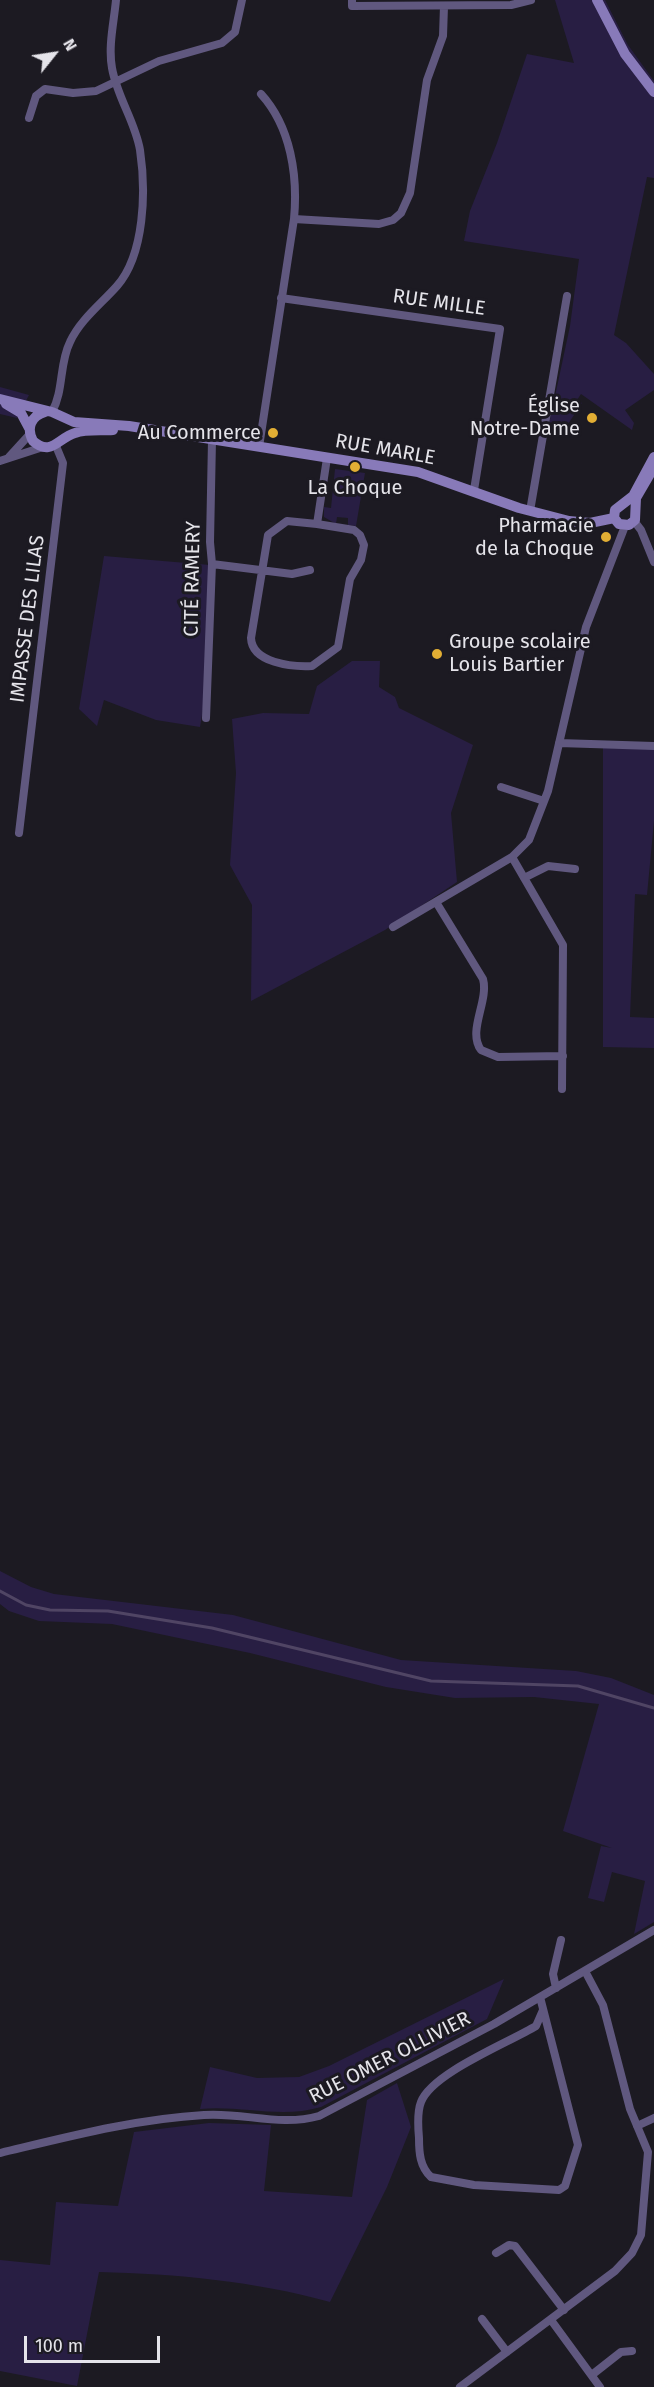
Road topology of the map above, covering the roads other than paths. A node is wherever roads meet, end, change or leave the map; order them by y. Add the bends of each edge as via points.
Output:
1 (116, 0) edge
2 (242, 0) edge
3 (352, 0) edge
4 (531, 0) edge
5 (597, 0) edge
6 (444, 6) junction
7 (117, 84) junction
8 (654, 92) edge
9 (261, 94) dead end
10 (29, 118) dead end
11 (294, 219) junction
12 (567, 296) dead end
13 (281, 298) junction
14 (0, 400) edge
15 (53, 413) junction
16 (143, 429) junction
17 (29, 431) junction
18 (212, 440) junction
19 (59, 443) junction
20 (43, 447) junction
21 (259, 447) junction
22 (654, 457) edge
23 (327, 458) junction
24 (3, 460) edge
25 (654, 467) edge
26 (474, 490) junction
27 (622, 503) junction
28 (635, 509) junction
29 (530, 511) junction
30 (614, 518) junction
31 (629, 523) junction
32 (317, 524) junction
33 (654, 562) edge
34 (212, 564) junction
35 (262, 570) junction
36 (310, 570) dead end
37 (206, 718) dead end
38 (559, 743) junction
39 (654, 746) edge
40 (501, 788) dead end
41 (544, 801) junction
42 (19, 833) dead end
43 (512, 857) junction
44 (575, 869) dead end
45 (524, 878) junction
46 (436, 902) junction
47 (393, 927) dead end
48 (563, 1056) junction
49 (562, 1089) dead end
50 (654, 1930) edge
51 (561, 1940) dead end
52 (585, 1971) junction
53 (556, 1988) junction
54 (540, 1997) junction
55 (543, 2010) junction
56 (654, 2118) edge
57 (637, 2126) junction
58 (0, 2153) edge
59 (496, 2253) dead end
60 (564, 2310) junction
61 (482, 2319) dead end
62 (551, 2319) junction
63 (632, 2350) dead end
64 (507, 2352) junction
65 (593, 2374) junction
66 (460, 2387) edge
67 (600, 2387) edge

1 - 7 street via 111,57
2 - 7 street via 237,26 227,40 159,61
3 - 6 street via 352,6
4 - 6 street via 511,5
5 - 8 main road via 625,54
6 - 11 street via 443,36 427,80 410,193 401,213 379,224
7 - 10 street via 80,93 45,89 36,96
7 - 15 street via 141,158 137,246 125,276 71,338
9 - 11 street via 272,106 291,153
11 - 13 street
12 - 29 street
13 - 21 street
13 - 26 street, RUE MILLE via 500,329
14 - 15 main road, RUE MARLE
14 - 17 main road, RUE MARLE via 21,413
15 - 16 main road, RUE MARLE via 74,422
15 - 17 main road via 36,416
15 - 19 main road via 66,429
16 - 18 main road, RUE MARLE
16 - 19 main road, RUE MARLE via 80,431
17 - 20 main road via 33,441
17 - 24 street via 19,449
18 - 21 main road, RUE MARLE
18 - 34 street, CITÉ RAMERY
19 - 20 main road
19 - 42 street, IMPASSE DES LILAS via 63,463
20 - 24 street
21 - 23 main road, RUE MARLE
22 - 27 main road via 633,496
23 - 26 main road, RUE MARLE via 418,472
23 - 32 street
25 - 28 main road via 638,494
26 - 29 main road, RUE MARLE
27 - 28 main road
27 - 30 main road via 615,508
28 - 31 main road
29 - 30 main road, RUE MARLE via 579,523
30 - 31 main road
31 - 33 street via 641,530
31 - 38 street via 586,627
32 - 35 street via 288,521 269,532
32 - 35 street via 354,530 364,545 350,579 339,645 316,665 265,659 255,651 251,638
34 - 35 street
34 - 37 street, CITÉ RAMERY
35 - 36 street via 292,574
38 - 39 street
38 - 41 street
40 - 41 street
41 - 43 street via 529,840
43 - 45 street
43 - 46 street
44 - 45 street via 548,866
45 - 48 street via 562,945
46 - 47 street
46 - 48 street via 483,979 476,1037 481,1050 498,1057
48 - 49 street
50 - 52 street, RUE OMER OLLIVIER
51 - 53 street via 553,1974
52 - 53 street, RUE OMER OLLIVIER
52 - 57 street via 603,2005
53 - 54 street, RUE OMER OLLIVIER
54 - 55 street, RUE OMER OLLIVIER
54 - 58 street, RUE OMER OLLIVIER via 336,2108 310,2118 275,2120 221,2114 181,2117
55 - 55 street, RUE OMER OLLIVIER via 536,2026 442,2078 424,2097 420,2107 419,2148 422,2164 431,2177 474,2185 559,2190 565,2186 578,2145
56 - 57 street
57 - 60 street via 648,2152 639,2241 619,2267
59 - 60 street via 509,2245 515,2246
60 - 62 street
61 - 64 street
62 - 64 street
62 - 65 street
63 - 65 street via 621,2352
64 - 66 street
65 - 67 street

